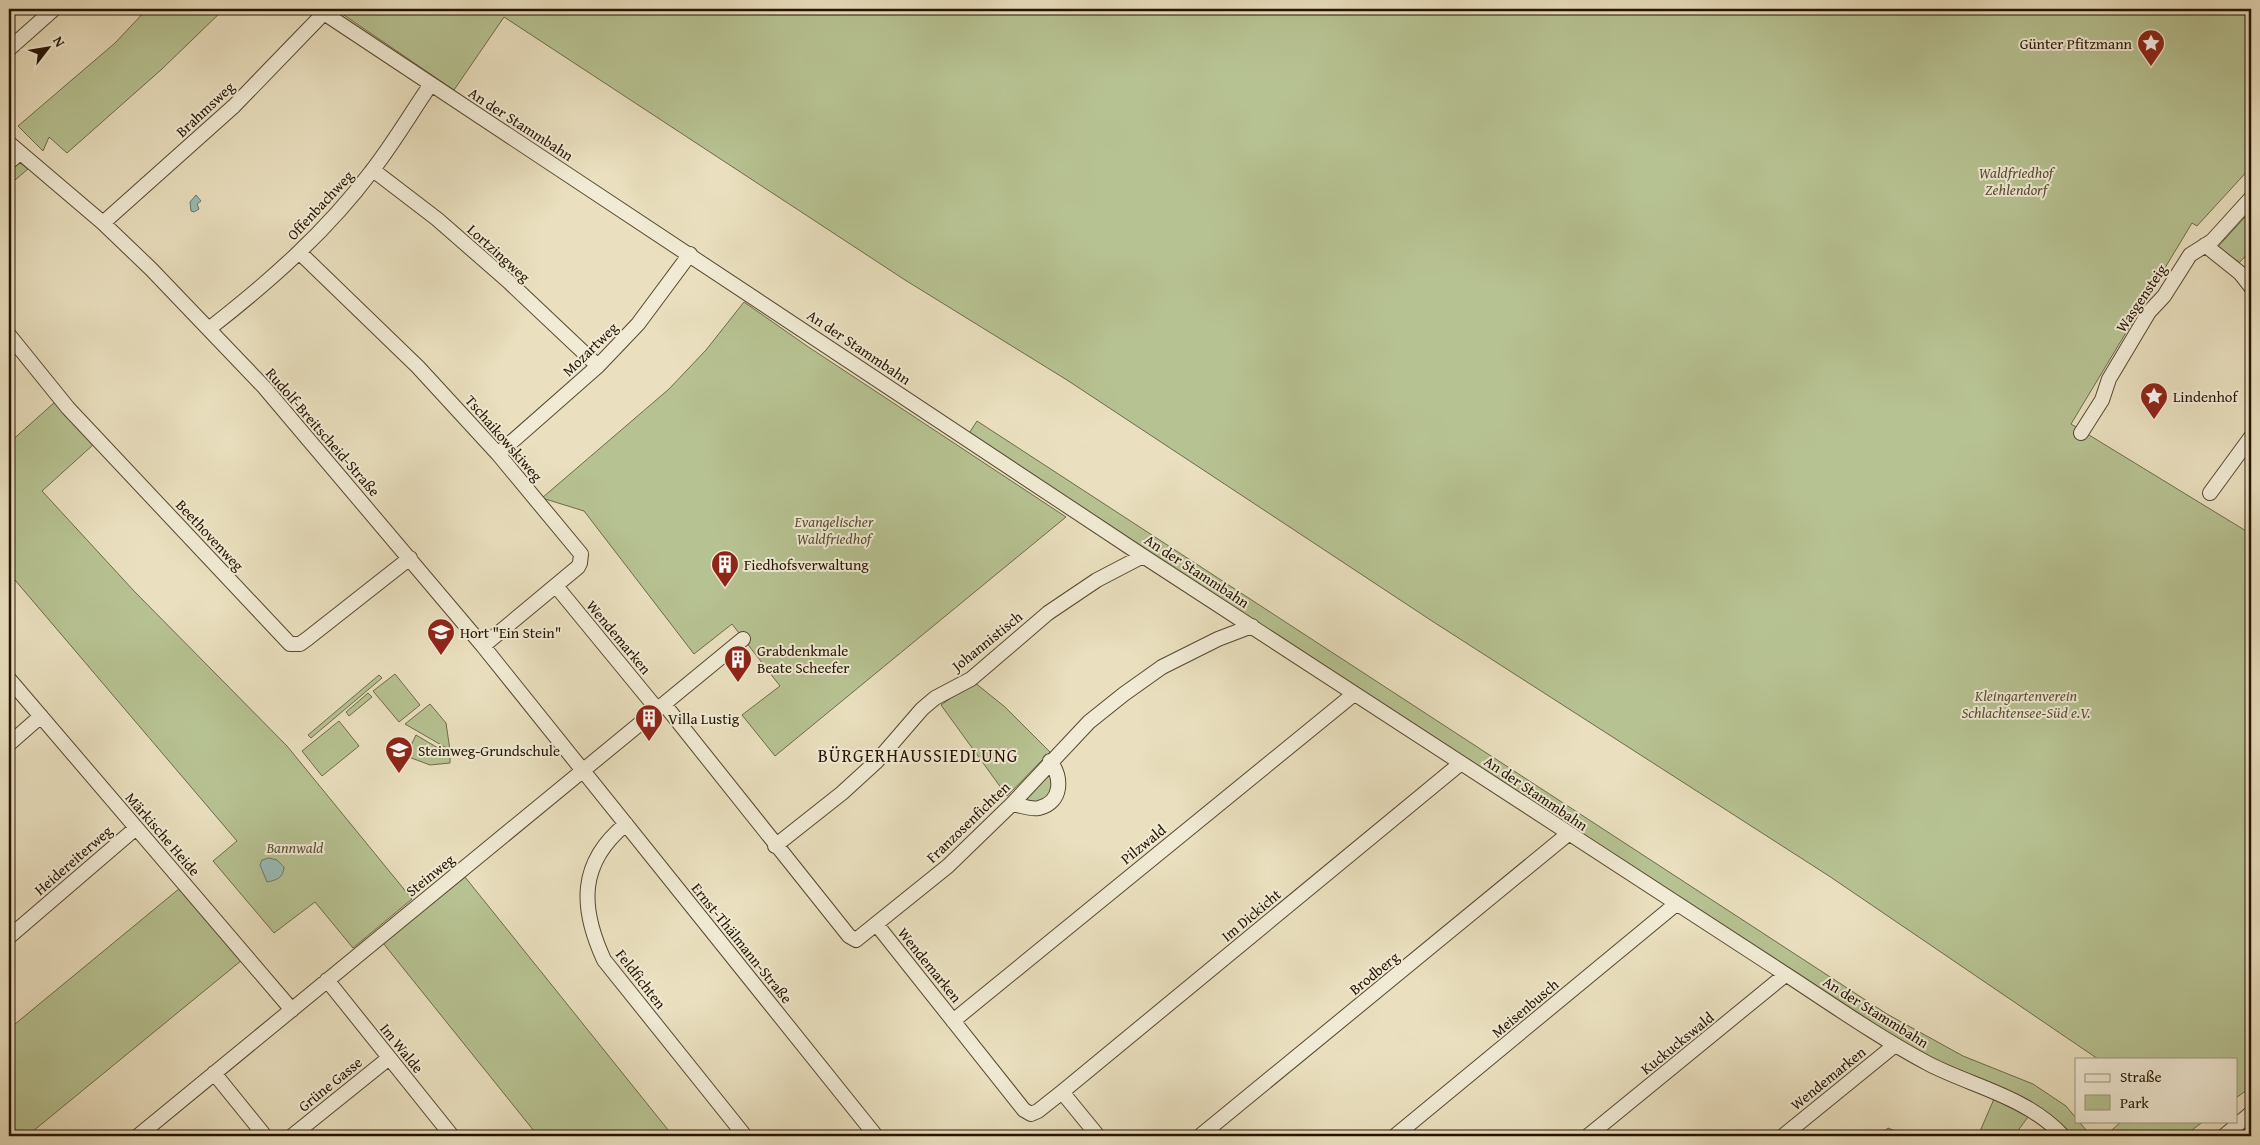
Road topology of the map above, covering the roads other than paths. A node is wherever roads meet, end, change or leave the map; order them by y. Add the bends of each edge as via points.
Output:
1 (54, 9) edge
2 (324, 13) joint
3 (9, 49) edge
4 (431, 84) junction
5 (9, 143) edge
6 (20, 153) junction
7 (9, 162) edge
8 (373, 170) junction
9 (2251, 198) edge
10 (103, 223) junction
11 (2205, 246) junction
12 (299, 252) junction
13 (690, 254) junction
14 (2251, 287) edge
15 (210, 328) junction
16 (9, 335) edge
17 (598, 366) junction
18 (2082, 433) dead end
19 (2251, 437) edge
20 (498, 454) junction
21 (2210, 493) dead end
22 (1143, 556) junction
23 (410, 558) junction
24 (556, 586) junction
25 (1252, 626) junction
26 (743, 639) dead end
27 (483, 646) junction
28 (9, 679) edge
29 (1354, 694) junction
30 (660, 707) junction
31 (41, 716) junction
32 (9, 744) edge
33 (1050, 761) junction
34 (1461, 762) junction
35 (583, 770) junction
36 (1012, 804) junction
37 (626, 824) junction
38 (136, 828) junction
39 (1568, 834) junction
40 (775, 846) junction
41 (1676, 904) junction
42 (877, 925) junction
43 (9, 937) edge
44 (1785, 975) junction
45 (327, 980) junction
46 (292, 1010) junction
47 (953, 1021) junction
48 (1895, 1045) junction
49 (389, 1058) junction
50 (214, 1073) junction
51 (1062, 1092) junction
52 (2251, 1113) edge
53 (138, 1136) edge
54 (265, 1136) edge
55 (292, 1136) edge
56 (452, 1136) edge
57 (745, 1136) edge
58 (876, 1136) edge
59 (1098, 1136) edge
60 (1200, 1136) edge
61 (1395, 1136) edge
62 (1588, 1136) edge
63 (1783, 1136) edge
64 (2062, 1136) edge
65 (2224, 1136) edge

1 - 3 street
2 - 4 street, An der Stammbahn
2 - 10 street, Brahmsweg via 234,106
4 - 8 street, Offenbachweg
4 - 13 street, An der Stammbahn
5 - 6 street, Rudolf-Breitscheid-Straße
6 - 7 street
6 - 10 street, Rudolf-Breitscheid-Straße
8 - 12 street, Offenbachweg
8 - 17 street, Lortzingweg via 437,219
9 - 11 street, Wasgensteig
10 - 15 street, Rudolf-Breitscheid-Straße
11 - 14 street via 2240,273
11 - 18 street, Wasgensteig via 2190,255 2164,296 2148,312
12 - 15 street, Offenbachweg
12 - 20 street, Tschaikowskiweg via 418,367
13 - 17 street, Mozartweg via 638,324
13 - 22 street, An der Stammbahn
15 - 23 street, Rudolf-Breitscheid-Straße
16 - 23 street, Beethovenweg via 68,408 290,644 300,644 307,639
17 - 20 street, Mozartweg
19 - 21 street
20 - 24 street, Tschaikowskiweg via 580,554 578,567
22 - 25 street, An der Stammbahn
22 - 40 street, Johannistisch via 1097,580 1048,612 971,679 935,698 842,793
23 - 27 street, Rudolf-Breitscheid-Straße
24 - 27 street, Tschaikowskiweg
24 - 30 street, Wendemarken
25 - 29 street, An der Stammbahn
25 - 33 street, Franzosenfichten via 1218,639 1147,678 1089,722
26 - 30 street, Steinweg
27 - 35 street, Rudolf-Breitscheid-Straße
28 - 31 street, Märkische Heide
29 - 34 street, An der Stammbahn
29 - 47 street, Pilzwald
30 - 35 street, Steinweg
30 - 40 street, Wendemarken
31 - 32 street
31 - 38 street, Märkische Heide
33 - 36 street, Franzosenfichten
33 - 36 street via 1060,779 1054,797 1039,808
34 - 39 street, An der Stammbahn
34 - 51 street, Im Dickicht
35 - 37 street, Ernst-Thälmann-Straße
35 - 45 street, Steinweg
36 - 42 street, Franzosenfichten via 948,866
37 - 57 street, Feldfichten via 602,847 589,880 589,918 597,944 604,960
37 - 58 street, Ernst-Thälmann-Straße
38 - 43 street, Heidereiterweg
38 - 46 street, Märkische Heide
39 - 41 street, An der Stammbahn
39 - 60 street, Brodberg
40 - 42 street, Wendemarken via 852,939 862,938
41 - 44 street, An der Stammbahn
41 - 61 street, Meisenbusch
42 - 47 street, Wendemarken
44 - 48 street, An der Stammbahn
44 - 62 street, Kuckuckswald
45 - 46 street, Steinweg
45 - 49 street, Im Walde
46 - 50 street, Steinweg
47 - 51 street, Wendemarken via 1030,1114
48 - 63 street, Wendemarken
48 - 64 street, An der Stammbahn via 2021,1104
49 - 55 street, Grüne Gasse
49 - 56 street, Im Walde
50 - 53 street, Steinweg
50 - 54 street
51 - 59 street
52 - 65 street

